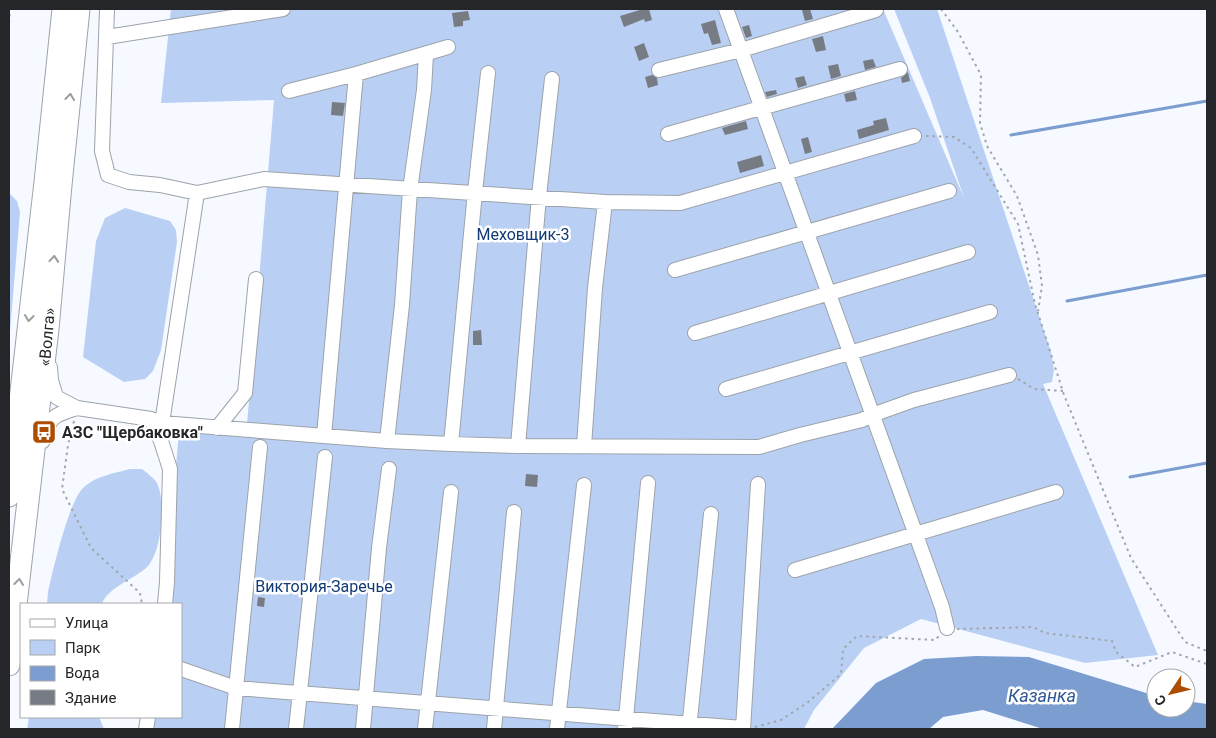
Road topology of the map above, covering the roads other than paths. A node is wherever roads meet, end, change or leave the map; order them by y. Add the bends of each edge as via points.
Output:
1 (63, 9) edge
2 (79, 9) edge
3 (107, 9) edge
4 (283, 9) edge
5 (726, 9) edge
6 (876, 10) dead end
7 (107, 37) junction
8 (448, 47) dead end
9 (741, 50) junction
10 (426, 54) junction
11 (900, 69) dead end
12 (659, 70) dead end
13 (488, 73) dead end
14 (356, 74) junction
15 (552, 79) dead end
16 (289, 91) dead end
17 (761, 108) junction
18 (668, 134) dead end
19 (914, 136) road end
20 (784, 173) junction
21 (347, 184) junction
22 (410, 190) junction
23 (949, 191) dead end
24 (475, 192) junction
25 (196, 193) junction
26 (539, 196) junction
27 (605, 202) junction
28 (806, 232) junction
29 (968, 252) dead end
30 (676, 270) dead end
31 (256, 279) dead end
32 (828, 293) junction
33 (990, 312) dead end
34 (48, 329) junction
35 (695, 333) dead end
36 (849, 352) junction
37 (1010, 375) road end
38 (726, 389) dead end
39 (76, 408) junction
40 (872, 415) junction
41 (156, 421) junction
42 (218, 428) junction
43 (324, 436) junction
44 (387, 441) junction
45 (451, 444) junction
46 (518, 446) junction
47 (584, 446) junction
48 (260, 447) dead end
49 (326, 457) dead end
50 (389, 469) dead end
51 (31, 479) junction
52 (648, 483) dead end
53 (758, 484) dead end
54 (584, 485) dead end
55 (451, 492) dead end
56 (1056, 492) dead end
57 (9, 496) edge
58 (514, 512) dead end
59 (711, 514) dead end
60 (915, 533) junction
61 (795, 570) dead end
62 (165, 603) edge
63 (947, 628) road end
64 (9, 665) edge
65 (182, 669) edge
66 (236, 688) junction
67 (300, 693) junction
68 (367, 698) junction
69 (427, 703) junction
70 (496, 709) junction
71 (559, 714) junction
72 (626, 724) edge
73 (690, 727) edge
74 (232, 729) edge
75 (296, 729) edge
76 (363, 729) edge
77 (425, 729) edge
78 (494, 729) edge
79 (557, 729) edge
80 (743, 729) edge

1 -> 57 highway, «Волга»
34 -> 2 highway, «Волга»
3 - 7 street
4 - 7 street
5 - 9 street
6 - 9 street
7 - 25 street via 102,151 108,175 129,182
8 - 10 street
9 - 12 street
9 - 17 street
10 - 14 street
10 - 22 street
11 - 17 street
13 - 24 street
14 - 16 street
14 - 21 street
15 - 26 street
17 - 18 street
17 - 20 street
19 - 20 street
20 - 27 street via 680,203
20 - 28 street
21 - 22 street
21 - 25 street via 264,179
21 - 43 street
22 - 24 street
22 - 44 street via 402,305
23 - 28 street
24 - 26 street
24 - 45 street
25 - 41 street
26 - 27 street
26 - 46 street
27 - 47 street via 595,288
28 - 30 street
28 - 32 street
29 - 32 street
31 - 42 street via 245,393
32 - 35 street
32 - 36 street
33 - 36 street
34 - 39 street via 51,380 56,397
34 - 51 highway, «Волга»
36 - 38 street
36 - 40 street
37 - 40 street via 914,400
39 - 41 street
39 - 51 street via 56,415 48,423
40 - 47 street via 759,447
40 - 60 street
41 - 42 street
41 - 62 street via 170,469
42 - 43 street
43 - 44 street
44 - 45 street
45 - 46 street
46 - 47 street
48 - 66 street
49 - 67 street
50 - 68 street
64 -> 51 highway, «Волга»
52 - 72 street
53 - 80 street
54 - 71 street
55 - 69 street
56 - 60 street
58 - 70 street
59 - 73 street
60 - 61 street
60 - 63 street
65 - 66 street
66 - 67 street
66 - 74 street
67 - 68 street
67 - 75 street
68 - 69 street
68 - 76 street
69 - 70 street
69 - 77 street
70 - 71 street
70 - 78 street
71 - 72 street
71 - 79 street
72 - 73 street
73 - 80 street

